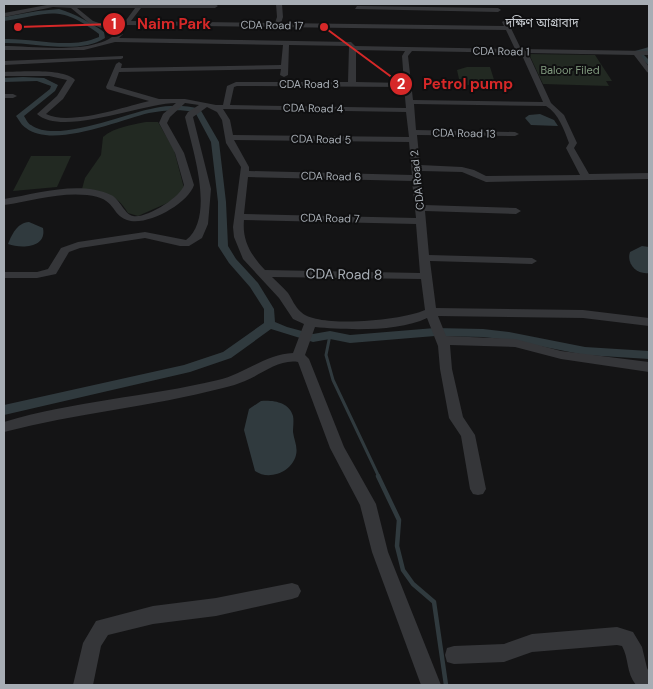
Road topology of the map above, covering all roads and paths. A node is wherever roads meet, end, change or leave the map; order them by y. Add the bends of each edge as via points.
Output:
1 (74, 4) edge
2 (140, 4) edge
3 (278, 4) edge
4 (57, 5) edge
5 (215, 5) edge
6 (357, 6) edge
7 (497, 7) edge
8 (4, 15) edge
9 (206, 24) junction
10 (277, 25) junction
11 (318, 26) junction
12 (356, 26) junction
13 (508, 28) junction
14 (129, 34) junction
15 (114, 40) junction
16 (286, 43) junction
17 (316, 43) junction
18 (4, 48) edge
19 (353, 48) junction
20 (409, 50) junction
21 (521, 51) junction
22 (635, 52) junction
23 (649, 53) edge
24 (122, 57) junction
25 (4, 62) edge
26 (285, 67) junction
27 (117, 70) junction
28 (649, 71) edge
29 (4, 74) edge
30 (284, 84) junction
31 (352, 84) junction
32 (408, 84) junction
33 (4, 96) edge
34 (13, 96) dead end
35 (165, 101) junction
36 (182, 102) junction
37 (548, 104) junction
38 (208, 106) junction
39 (410, 106) junction
40 (226, 107) junction
41 (515, 134) dead end
42 (413, 136) junction
43 (228, 137) junction
44 (415, 168) junction
45 (244, 174) junction
46 (649, 176) edge
47 (586, 177) junction
48 (417, 178) junction
49 (4, 202) edge
50 (420, 208) junction
51 (516, 211) dead end
52 (239, 217) junction
53 (422, 221) junction
54 (425, 258) junction
55 (532, 260) dead end
56 (262, 273) junction
57 (4, 274) edge
58 (426, 276) junction
59 (433, 317) junction
60 (649, 322) edge
61 (310, 324) junction
62 (441, 339) junction
63 (299, 353) junction
64 (649, 367) edge
65 (4, 427) edge
66 (478, 489) dead end
67 (292, 590) dead end
68 (454, 655) dead end
69 (83, 685) edge
70 (431, 685) edge
71 (648, 685) edge

1 - 2 street
1 - 4 street
1 - 15 street via 80,15 119,32
2 - 5 street
2 - 14 street, CDA Road 17 via 127,23
3 - 10 street via 280,17
4 - 8 street
5 - 9 street
6 - 7 street
6 - 12 street
7 - 13 street
9 - 10 street, CDA Road 17
9 - 14 street, CDA Road 17
10 - 11 street, CDA Road 17
11 - 12 street, CDA Road 17
11 - 17 street
12 - 13 street, CDA Road 17
13 - 21 street
14 - 15 street
14 - 16 street, CDA Road 1
14 - 24 street
15 - 18 street via 61,49
16 - 17 street, CDA Road 1
16 - 26 street
17 - 19 street, CDA Road 1 via 350,44
19 - 20 street, CDA Road 1
19 - 31 street
20 - 21 street, CDA Road 1
20 - 32 street, CDA Road 2 via 405,56
21 - 22 street, CDA Road 1
21 - 37 street
22 - 23 street, CDA Road 1
22 - 28 street
24 - 25 street
24 - 27 street
26 - 27 street
26 - 30 street
27 - 35 street via 110,87 142,98
29 - 35 street via 49,74 69,78 66,89 41,114 51,118 76,120
30 - 31 street, CDA Road 3
30 - 40 street, CDA Road 3 via 233,85
31 - 32 street, CDA Road 3
32 - 39 street, CDA Road 2
33 - 34 street
35 - 36 street, CDA Road 4
36 - 38 street, CDA Road 4
36 - 49 street via 163,123 178,150 189,189 156,213 132,219 124,215 115,201 93,193 68,193
37 - 39 street, CDA Road 4
37 - 47 street via 555,107 573,143 570,148
38 - 40 street, CDA Road 4
38 - 43 street via 220,110 226,120
38 - 57 street via 189,117 206,189 203,224 194,240 180,243 145,235 78,245 65,250 52,272
39 - 40 street, CDA Road 4
39 - 42 street, CDA Road 2
41 - 42 street, CDA Road 13
42 - 43 street, CDA Road 5
42 - 44 street, CDA Road 2
43 - 45 street via 245,167
44 - 47 street via 458,169 486,179
44 - 48 street, CDA Road 2
45 - 48 street, CDA Road 6
45 - 52 street
46 - 47 street
48 - 50 street, CDA Road 2
50 - 51 street
50 - 53 street, CDA Road 2
52 - 53 street, CDA Road 7
52 - 56 street via 240,237 247,257
53 - 54 street, CDA Road 2
54 - 55 street
54 - 58 street, CDA Road 2
56 - 58 street, CDA Road 8
56 - 61 street via 297,316
58 - 59 street, CDA Road 2
59 - 60 street via 583,314
59 - 61 street via 381,325
59 - 62 street, CDA Road 2
61 - 63 street
62 - 64 street via 515,343 561,355
62 - 66 street, CDA Road 2 via 456,418 468,435
63 - 65 street via 238,379 193,391 56,414
63 - 70 street via 308,365 337,448 368,504 380,552
67 - 69 street via 216,608 102,627 92,643
68 - 71 street via 504,653 532,642 617,636 627,638 633,647 638,673

